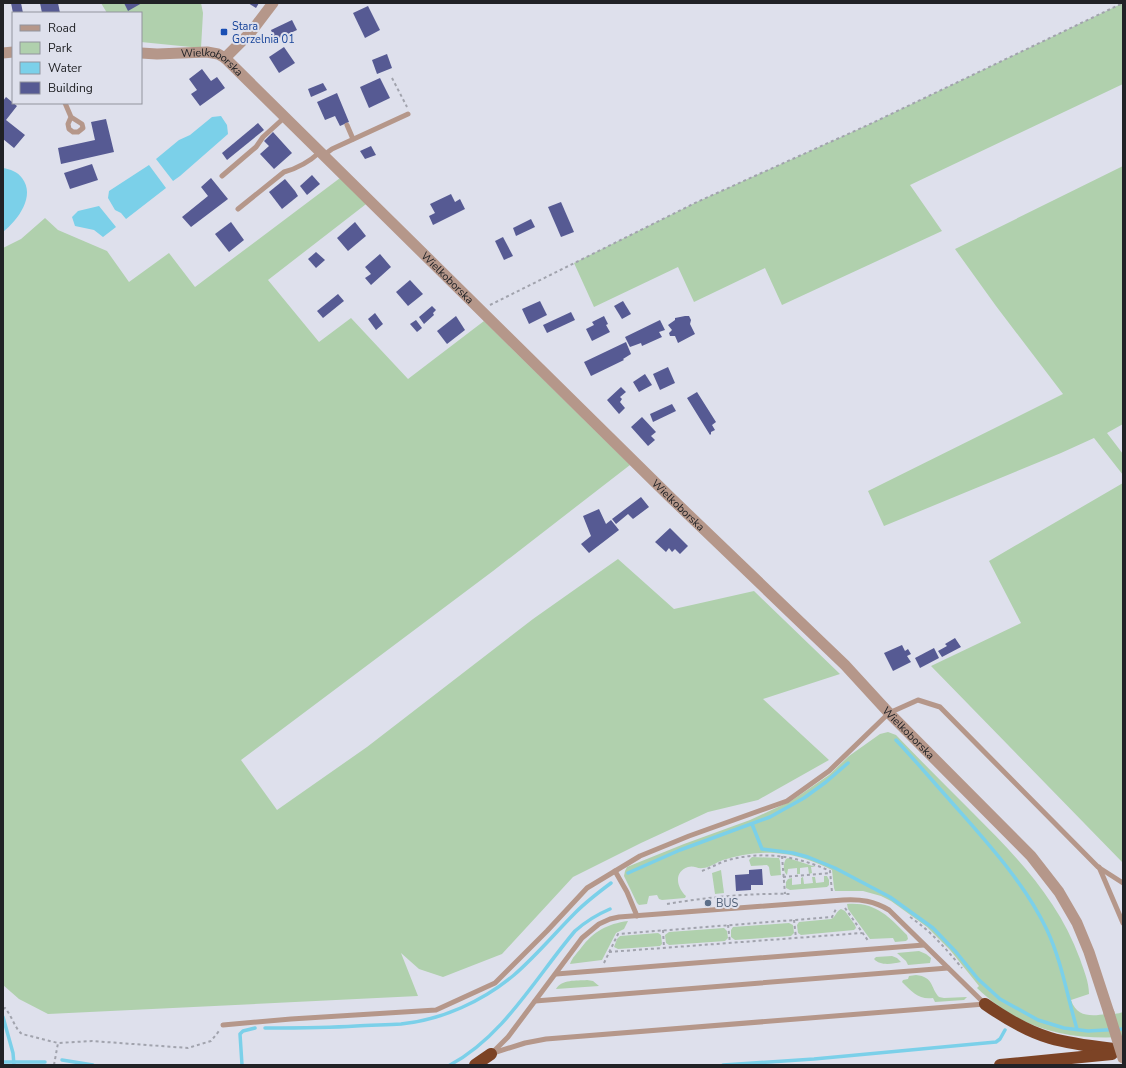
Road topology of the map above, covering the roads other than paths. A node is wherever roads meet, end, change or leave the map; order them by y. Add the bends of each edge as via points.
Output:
1 (273, 3) edge
2 (142, 54) edge
3 (225, 58) junction
4 (66, 104) edge
5 (408, 114) road end
6 (71, 117) dead end
7 (285, 118) junction
8 (346, 125) dead end
9 (353, 139) junction
10 (322, 154) junction
11 (222, 176) dead end
12 (238, 208) dead end
13 (889, 713) junction
14 (1098, 867) junction
15 (615, 871) junction
16 (1123, 883) edge
17 (637, 916) junction
18 (1123, 923) edge
19 (924, 945) junction
20 (948, 968) junction
21 (556, 974) junction
22 (535, 1001) junction
23 (985, 1004) junction
24 (223, 1025) road end
25 (1123, 1051) edge
26 (491, 1054) junction
27 (1123, 1058) edge
28 (475, 1065) edge
29 (1000, 1065) edge

1 - 3 street via 251,32
2 - 3 street, Wielkoborska via 207,52
3 - 7 street, Wielkoborska
4 - 6 lane
5 - 9 lane
7 - 10 street, Wielkoborska
7 - 11 lane
8 - 9 lane
9 - 10 lane
10 - 12 lane via 293,170 284,172
10 - 13 street, Wielkoborska via 670,497 845,665
13 - 14 lane via 918,700 940,707
13 - 15 lane via 829,771 787,801 689,836 640,856
13 - 27 street, Wielkoborska, bridge via 1027,851 1059,892 1077,923 1089,952
14 - 16 lane
14 - 18 lane
15 - 17 lane via 628,892
15 - 24 lane via 587,888 495,984 436,1010
17 - 19 lane via 860,900 889,910
17 - 21 lane via 610,919 591,930 582,938
19 - 20 lane
19 - 21 lane
20 - 22 lane
20 - 23 lane
21 - 22 lane
22 - 26 lane via 508,1037
23 - 25 highway via 1020,1026 1051,1038
23 - 26 lane via 546,1039
25 - 29 highway
26 - 28 highway

